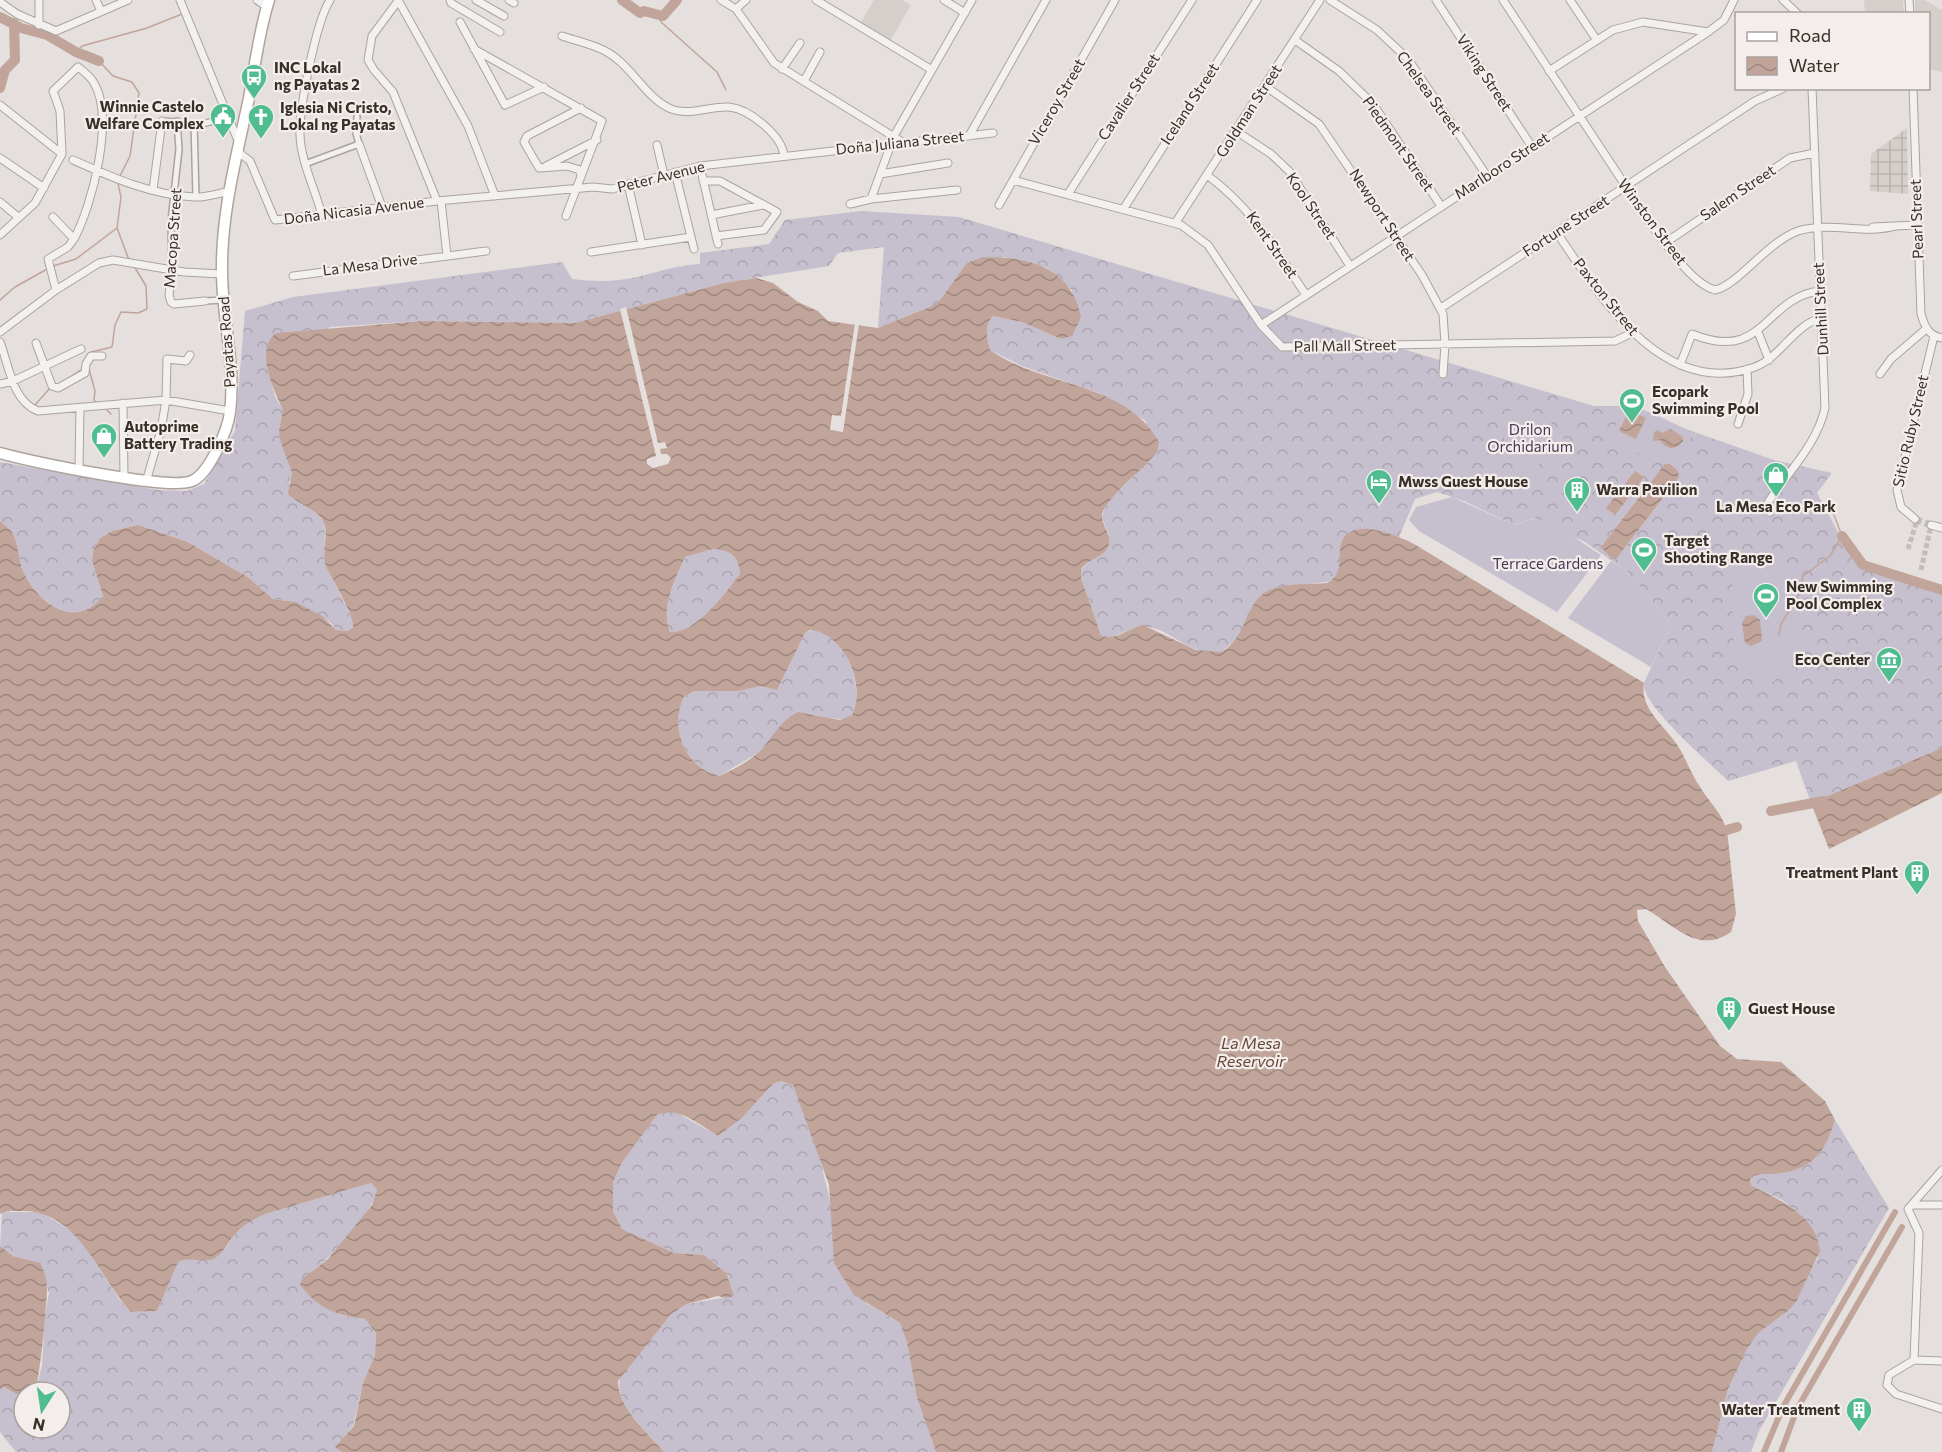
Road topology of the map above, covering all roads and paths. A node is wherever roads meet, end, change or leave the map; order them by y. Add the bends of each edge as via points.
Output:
1 (39, 0) edge
2 (96, 0) edge
3 (128, 0) edge
4 (180, 0) edge
5 (330, 0) edge
6 (398, 0) edge
7 (476, 0) edge
8 (721, 0) edge
9 (746, 0) edge
10 (816, 0) edge
11 (944, 0) edge
12 (972, 0) edge
13 (1046, 0) edge
14 (1115, 0) edge
15 (1192, 0) edge
16 (1257, 0) edge
17 (1320, 0) edge
18 (1330, 0) edge
19 (1436, 0) edge
20 (1503, 0) edge
21 (1570, 0) edge
22 (1734, 0) edge
23 (1783, 0) edge
24 (0, 2) edge
25 (264, 2) edge
26 (451, 2) edge
27 (736, 9) junction
28 (101, 11) junction
29 (1796, 12) edge
30 (965, 13) junction
31 (504, 16) dead end
32 (460, 22) dead end
33 (39, 25) junction
34 (500, 32) dead end
35 (1708, 32) junction
36 (562, 36) dead end
37 (1596, 39) junction
38 (1295, 40) junction
39 (800, 44) dead end
40 (474, 49) junction
41 (820, 52) dead end
42 (782, 69) junction
43 (932, 70) junction
44 (1549, 71) junction
45 (804, 81) junction
46 (1265, 86) junction
47 (544, 87) junction
48 (1780, 90) edge
49 (1812, 90) edge
50 (1913, 90) edge
51 (1, 106) edge
52 (581, 108) junction
53 (229, 117) junction
54 (357, 117) dead end
55 (1578, 117) junction
56 (162, 121) joint
57 (177, 121) junction
58 (194, 123) junction
59 (881, 128) junction
60 (1236, 131) junction
61 (993, 133) dead end
62 (969, 136) junction
63 (597, 140) junction
64 (893, 140) junction
65 (358, 144) junction
66 (657, 145) dead end
67 (881, 145) junction
68 (1532, 147) junction
69 (239, 148) junction
70 (808, 153) joint
71 (1815, 153) junction
72 (62, 154) junction
73 (784, 156) junction
74 (0, 158) edge
75 (73, 160) dead end
76 (948, 163) dead end
77 (305, 164) junction
78 (700, 166) junction
79 (543, 168) junction
80 (96, 171) junction
81 (675, 172) junction
82 (880, 174) junction
83 (664, 175) junction
84 (1207, 175) junction
85 (1487, 176) junction
86 (581, 179) junction
87 (1013, 180) junction
88 (704, 181) junction
89 (628, 184) junction
90 (44, 188) junction
91 (1625, 188) junction
92 (153, 189) junction
93 (577, 189) junction
94 (957, 190) dead end
95 (231, 191) junction
96 (1068, 194) junction
97 (174, 195) junction
98 (495, 196) junction
99 (196, 197) junction
100 (871, 200) junction
101 (439, 201) junction
102 (0, 202) edge
103 (850, 204) dead end
104 (763, 205) junction
105 (999, 205) dead end
106 (1441, 206) junction
107 (382, 207) junction
108 (1124, 208) junction
109 (322, 215) junction
110 (711, 215) junction
111 (566, 216) dead end
112 (18, 217) junction
113 (53, 217) dead end
114 (1176, 222) junction
115 (1917, 225) junction
116 (1818, 228) junction
117 (1557, 233) junction
118 (0, 235) edge
119 (1396, 236) junction
120 (691, 237) junction
121 (74, 240) junction
122 (1665, 243) junction
123 (642, 244) junction
124 (694, 249) dead end
125 (486, 251) dead end
126 (591, 252) dead end
127 (447, 256) junction
128 (1350, 266) junction
129 (172, 270) junction
130 (222, 274) junction
131 (293, 276) dead end
132 (56, 290) junction
133 (1820, 291) junction
134 (1306, 295) junction
135 (224, 300) junction
136 (205, 301) joint
137 (1441, 308) junction
138 (1821, 318) junction
139 (1261, 325) junction
140 (1926, 329) junction
141 (0, 332) edge
142 (1758, 332) junction
143 (1632, 333) junction
144 (1934, 336) junction
145 (1942, 338) edge
146 (0, 342) edge
147 (36, 343) dead end
148 (1445, 344) junction
149 (81, 349) dead end
150 (190, 355) dead end
151 (102, 356) dead end
152 (1769, 360) junction
153 (1680, 365) junction
154 (46, 366) junction
155 (1747, 369) junction
156 (1443, 374) dead end
157 (1880, 374) dead end
158 (13, 381) junction
159 (0, 384) edge
160 (166, 400) junction
161 (123, 404) junction
162 (80, 408) junction
163 (230, 411) junction
164 (1738, 424) dead end
165 (0, 453) edge
166 (79, 468) junction
167 (124, 477) junction
168 (146, 482) junction
169 (1770, 512) dead end
170 (1915, 519) tunnel mouth
171 (1931, 525) dead end
172 (1942, 528) edge
173 (1942, 1170) edge
174 (1914, 1204) junction
175 (1942, 1205) edge
176 (1914, 1360) junction
177 (1942, 1361) edge
178 (1942, 1409) edge

1 - 33 street
2 - 28 street
3 - 28 street
4 - 53 street
5 - 77 street via 306,88 300,135
6 - 98 street via 479,149
6 - 101 street via 372,36 368,60 393,92
7 - 31 street
8 - 27 street
9 - 27 street
10 - 43 street
11 - 30 street
12 - 30 street
13 - 62 street
14 - 87 street, Viceroy Street
15 - 96 street, Cavalier Street
16 - 108 street, Iceland Street
17 - 38 street, Goldman Street
18 - 85 street, Chelsea Street via 1377,30 1408,59
19 - 68 street, Viking Street
20 - 44 street, Winston Street
21 - 37 street
22 - 35 street, Marlboro Street via 1724,20
23 - 29 street
24 - 33 street
25 - 69 main road, Payatas Road
26 - 34 street
27 - 42 street
28 - 33 street via 56,31
30 - 43 street
32 - 40 street
35 - 37 street via 1643,22
35 - 55 street, Marlboro Street
36 - 73 street via 615,57 663,105 674,110 733,108 772,131
37 - 44 street
38 - 46 street, Goldman Street
38 - 106 street, Piedmont Street via 1339,72 1373,104
39 - 42 street
40 - 47 street
40 - 47 street via 505,105
41 - 45 street
42 - 45 street
43 - 64 street
44 - 55 street, Winston Street
45 - 59 street
46 - 60 street, Goldman Street
46 - 119 street, Newport Street via 1319,124
47 - 52 street
48 - 91 street, Fortune Street via 1755,101
49 - 71 street, Dunhill Street
50 - 115 street, Pearl Street
51 - 72 street
52 - 63 street via 602,121
52 - 79 street via 526,138 524,143 534,165
53 - 58 street
53 - 69 street
54 - 65 street
55 - 68 street, Marlboro Street
55 - 91 street, Winston Street
56 - 57 street
56 - 92 street
57 - 58 street
57 - 97 street, Macopa Street via 179,149
58 - 99 street
59 - 64 street
59 - 67 street via 887,136
60 - 84 street, Goldman Street
60 - 128 street, Kool Street via 1289,171
61 - 62 street, Doña Juliana Street
62 - 64 street, Doña Juliana Street
63 - 79 street
63 - 86 street
64 - 67 street, Doña Juliana Street
64 - 82 street
65 - 77 street
65 - 107 street
66 - 83 street
67 - 70 street, Doña Juliana Street
68 - 85 street, Marlboro Street
69 - 95 main road, Payatas Road
69 - 109 street, Doña Nicasia Avenue via 250,161 274,220
70 - 73 street, Peter Avenue
71 - 116 street, Dunhill Street
71 - 122 street, Salem Street via 1790,158
72 - 80 street via 60,111 53,91 80,68 94,82 100,98 102,138
72 - 90 street
73 - 78 street, Peter Avenue
74 - 90 street
75 - 80 street
76 - 82 street
77 - 109 street
78 - 81 street, Peter Avenue
78 - 88 street
79 - 86 street via 577,168
80 - 92 street
80 - 121 street via 82,225
81 - 83 street, Peter Avenue
81 - 120 street
82 - 100 street
83 - 89 street, Peter Avenue
84 - 114 street, Goldman Street
84 - 134 street, Kent Street via 1241,202
85 - 106 street, Marlboro Street
86 - 93 street
87 - 96 street, Pall Mall Street
87 - 105 street, Viceroy Street
88 - 104 street via 720,181
88 - 110 street
89 - 93 street, Peter Avenue via 610,189
89 - 123 street
90 - 112 street via 35,203
91 - 117 street, Fortune Street
91 - 122 street, Winston Street
92 - 97 street
93 - 98 street, Peter Avenue
93 - 111 street
94 - 100 street
95 - 99 street
95 - 130 main road, Payatas Road
96 - 108 street, Pall Mall Street
97 - 99 street
97 - 129 street, Macopa Street
98 - 101 street, Peter Avenue
100 - 103 street
101 - 107 street, Doña Nicasia Avenue
101 - 127 street
102 - 112 street
104 - 110 street
104 - 110 street via 777,212 764,230 717,240
106 - 119 street, Marlboro Street
107 - 109 street, Doña Nicasia Avenue
108 - 114 street, Pall Mall Street
112 - 118 street
113 - 121 street
114 - 139 street, Pall Mall Street via 1208,245
115 - 116 street, Winston Street
115 - 140 street, Pearl Street via 1921,314
116 - 122 street, Winston Street via 1797,232 1772,245 1715,290 1703,284
116 - 133 street, Dunhill Street
117 - 137 street, Fortune Street
117 - 143 street, Paxton Street
119 - 128 street, Marlboro Street
119 - 137 street, Newport Street
120 - 123 street
120 - 124 street
121 - 132 street via 48,260
123 - 126 street
125 - 127 street, La Mesa Drive
127 - 131 street, La Mesa Drive
128 - 134 street, Marlboro Street
129 - 130 street
129 - 132 street via 112,260 99,263
129 - 136 street, Macopa Street via 171,302
130 - 135 main road, Payatas Road
132 - 141 street
133 - 138 street, Dunhill Street
133 - 142 street via 1790,300
134 - 139 street, Marlboro Street
135 - 136 street, Macopa Street
135 - 163 main road, Payatas Road
137 - 148 street, Newport Street
138 - 152 street, Paxton Street
138 - 169 street, Dunhill Street via 1826,403 1823,417 1807,449 1769,501
139 - 148 street, Pall Mall Street via 1282,346
140 - 144 street
140 - 157 street via 1891,359
142 - 152 street
142 - 153 street via 1721,342 1692,334
143 - 148 street, Pall Mall Street via 1615,341
143 - 153 street, Paxton Street
144 - 145 street
144 - 170 street, Sitio Ruby Street via 1897,490 1901,507
146 - 158 street
147 - 154 street
148 - 156 street, Newport Street
149 - 154 street
150 - 160 street via 186,361 167,359
151 - 154 street via 93,355 85,373 58,388 52,386
152 - 155 street, Paxton Street
153 - 155 street, Paxton Street via 1716,371
154 - 158 street
155 - 164 street via 1748,394
158 - 159 street
158 - 162 street via 22,401 38,411
160 - 161 street
160 - 163 street
160 - 168 street
161 - 162 street
161 - 167 street
162 - 166 street
163 - 168 main road, Payatas Road via 213,456 197,478 182,484
165 - 166 main road, Payatas Road
166 - 167 main road, Payatas Road
167 - 168 main road, Payatas Road
171 - 172 street
173 - 174 street
174 - 175 street
174 - 176 street via 1908,1209 1919,1233
176 - 177 street
176 - 178 street via 1889,1375 1887,1385 1896,1394

